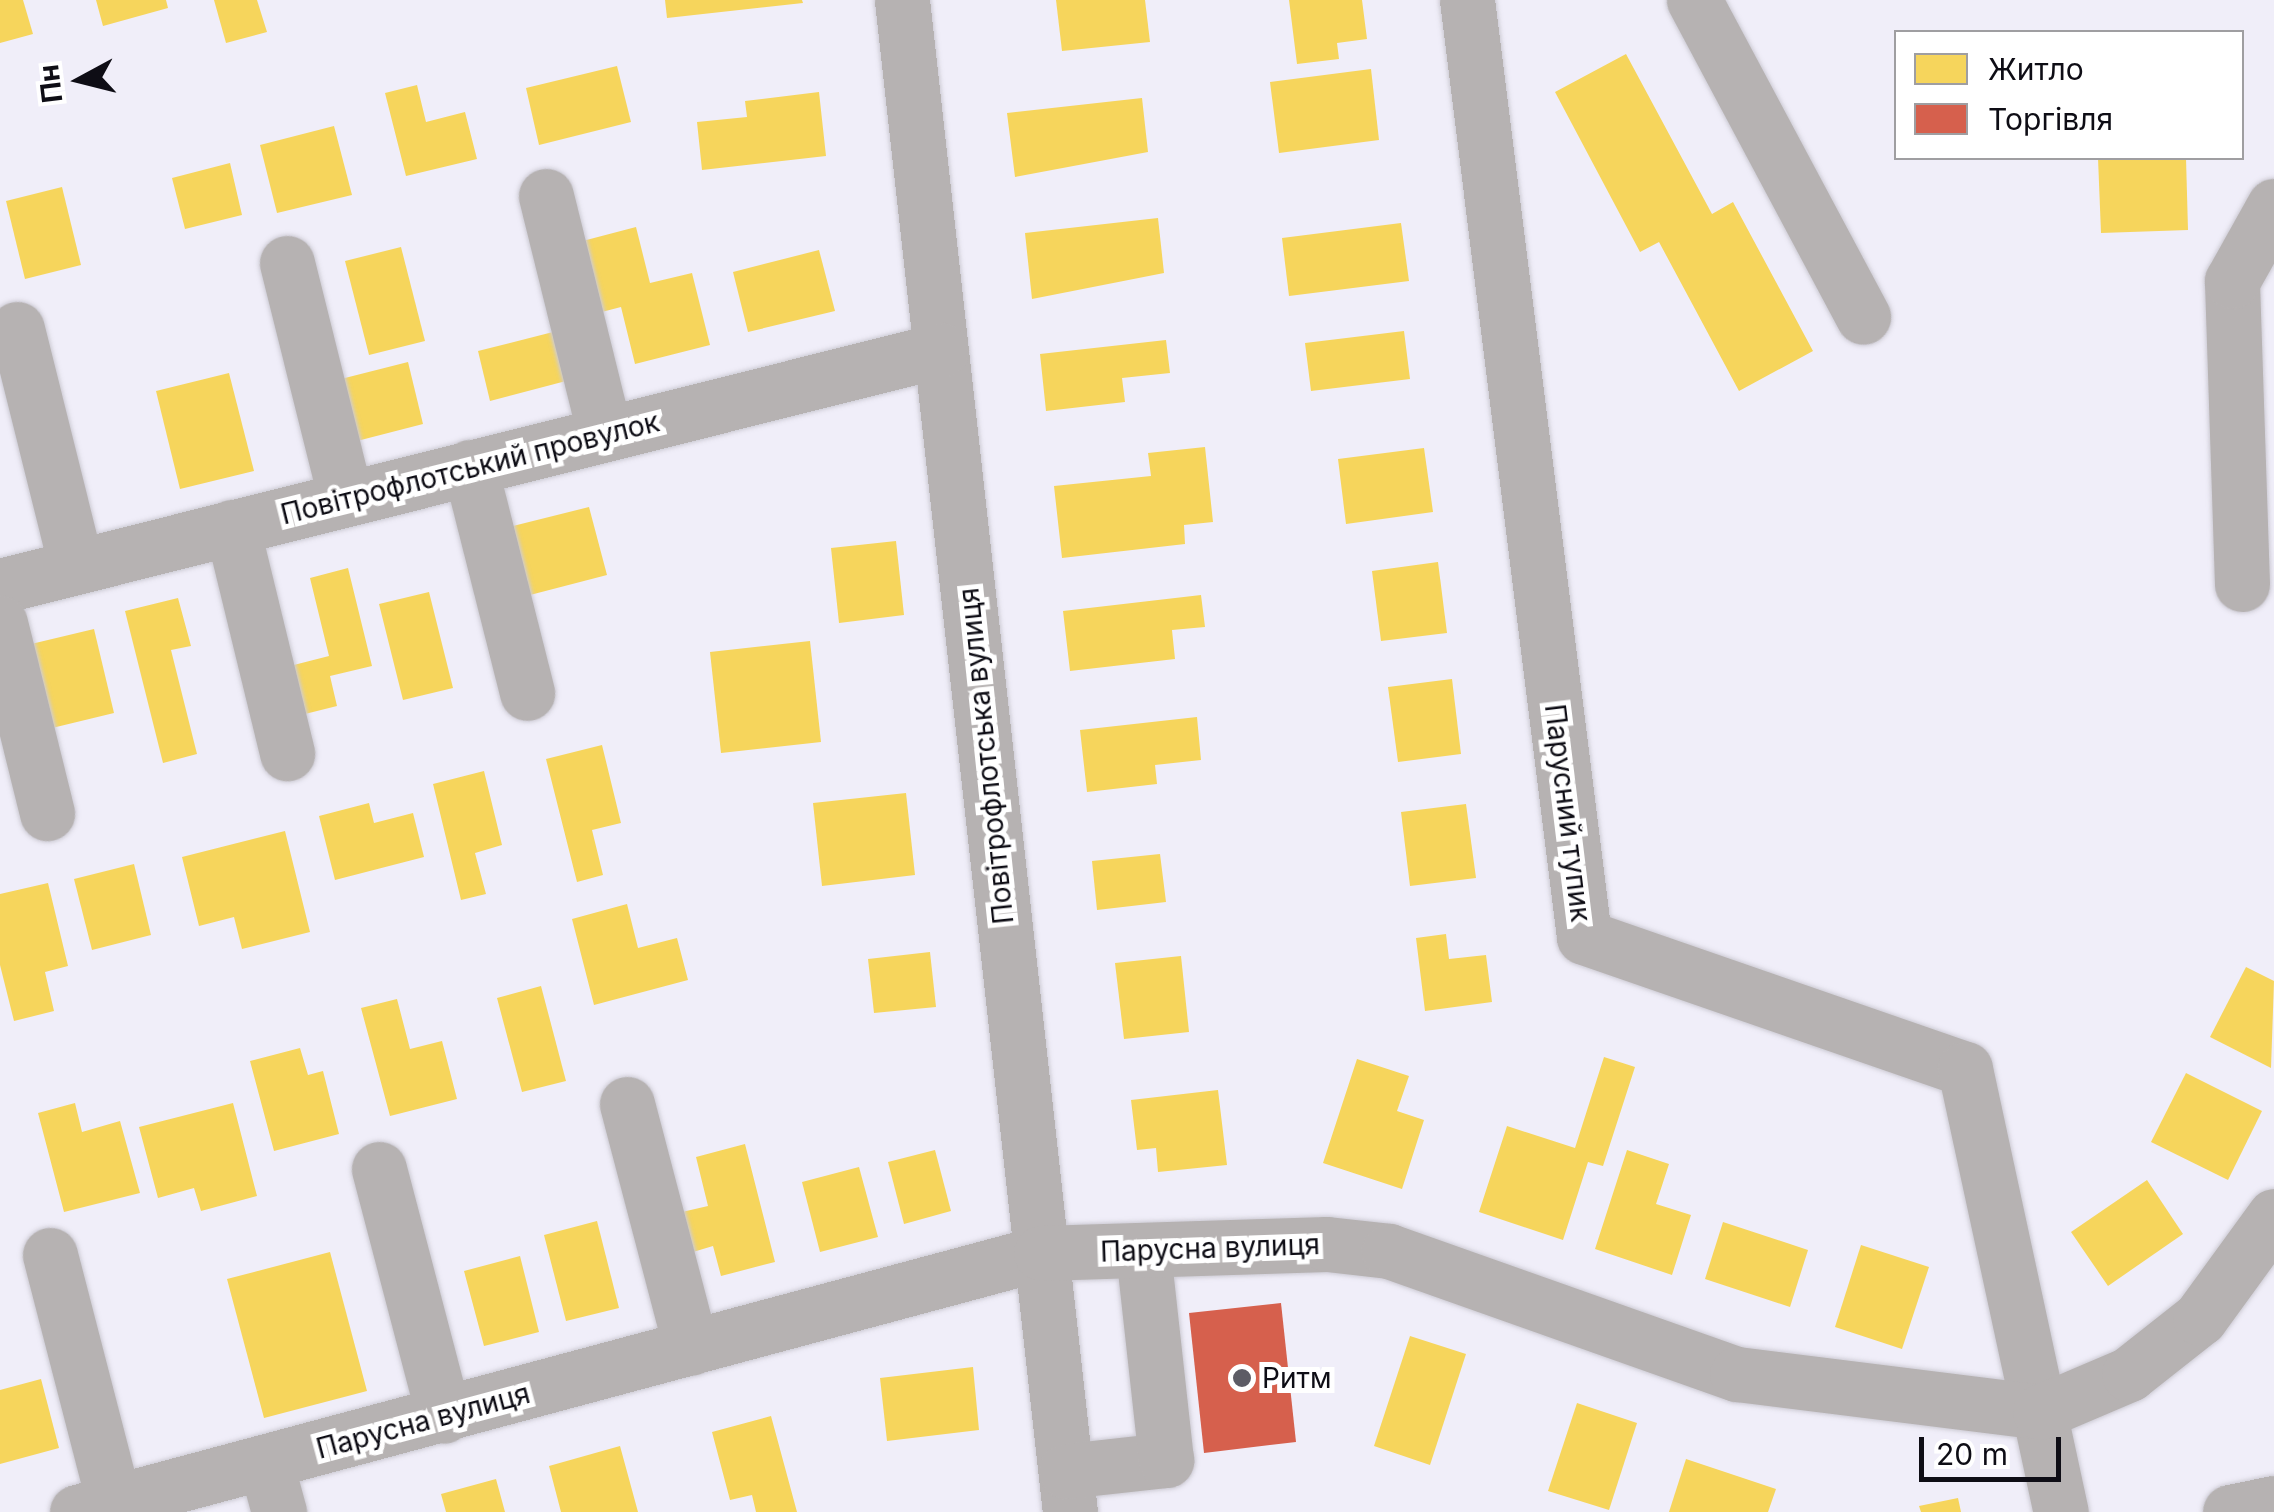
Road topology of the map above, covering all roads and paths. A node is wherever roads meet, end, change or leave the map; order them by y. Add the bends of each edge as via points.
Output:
1 (902, 0) edge
2 (1694, 0) edge
3 (1482, 2) edge
4 (546, 196) dead end
5 (2274, 206) edge
6 (287, 263) dead end
7 (1864, 317) dead end
8 (16, 329) dead end
9 (941, 350) junction
10 (605, 434) junction
11 (470, 467) junction
12 (346, 499) junction
13 (232, 528) junction
14 (76, 566) junction
15 (2242, 584) dead end
16 (0, 586) edge
17 (0, 623) edge
18 (527, 694) dead end
19 (288, 753) dead end
20 (47, 813) dead end
21 (627, 1104) dead end
22 (380, 1169) dead end
23 (2274, 1216) edge
24 (1143, 1250) junction
25 (1041, 1254) junction
26 (50, 1255) dead end
27 (691, 1348) junction
28 (2040, 1412) junction
29 (444, 1416) junction
30 (272, 1488) edge
31 (1068, 1491) edge
32 (2274, 1503) edge
33 (96, 1507) edge
34 (2061, 1512) edge
35 (2230, 1512) edge

1 - 9 street, Повітрофлотська вулиця
2 - 7 street
3 - 28 street, Парусний тупик via 1584,937 1964,1069
4 - 10 street
5 - 15 street via 2232,281
6 - 12 street
8 - 14 street
9 - 10 street, Повітрофлотський провулок
9 - 25 street, Повітрофлотська вулиця
10 - 11 street, Повітрофлотський провулок
11 - 12 street, Повітрофлотський провулок
11 - 18 street
12 - 13 street, Повітрофлотський провулок
13 - 14 street, Повітрофлотський провулок
13 - 19 street
14 - 16 street, Повітрофлотський провулок
17 - 20 street
21 - 27 street
22 - 29 street
23 - 28 street via 2200,1318 2129,1374
24 - 25 street, Парусна вулиця
24 - 28 street, Парусна вулиця via 1389,1251 1736,1374
24 - 31 street via 1166,1460
25 - 27 street, Парусна вулиця
25 - 31 street, Повітрофлотська вулиця
26 - 33 street
27 - 29 street, Парусна вулиця
28 - 34 street
29 - 30 street, Парусна вулиця
30 - 33 street, Парусна вулиця
32 - 35 street

